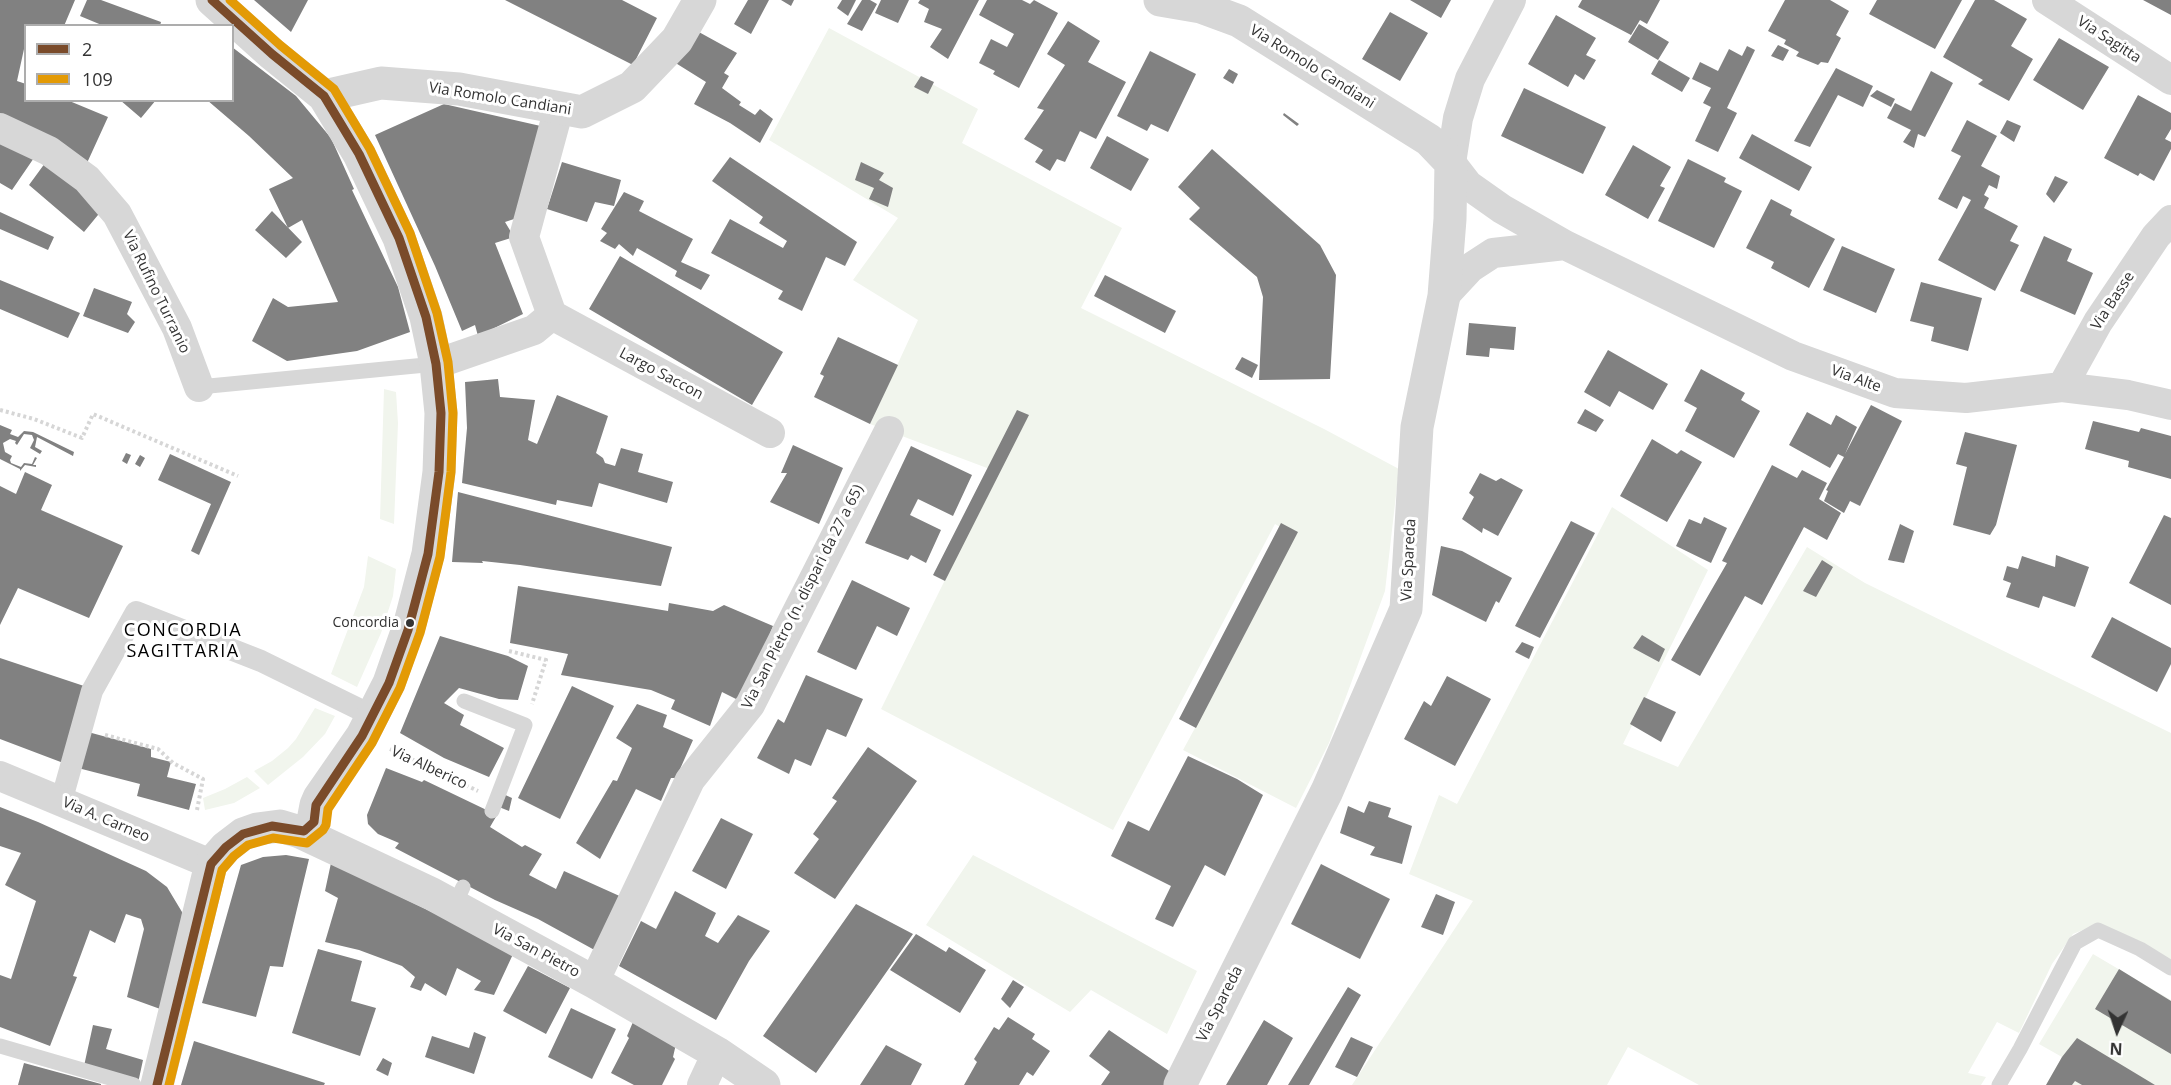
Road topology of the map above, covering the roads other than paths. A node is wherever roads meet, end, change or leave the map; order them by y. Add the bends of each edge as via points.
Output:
1 (212, 0) edge
2 (700, 0) edge
3 (1160, 0) edge
4 (1512, 0) edge
5 (2047, 0) edge
6 (2171, 80) edge
7 (324, 96) junction
8 (559, 108) junction
9 (0, 128) edge
10 (1451, 163) junction
11 (2171, 220) edge
12 (1565, 245) junction
13 (1444, 296) junction
14 (552, 315) junction
15 (436, 364) junction
16 (199, 387) joint
17 (2062, 387) junction
18 (2171, 405) edge
19 (889, 430) dead end
20 (770, 433) dead end
21 (464, 701) dead end
22 (368, 726) junction
23 (0, 776) edge
24 (61, 802) junction
25 (494, 805) road end
26 (300, 818) junction
27 (211, 864) junction
28 (2171, 969) edge
29 (594, 982) junction
30 (0, 1046) edge
31 (717, 1053) junction
32 (134, 1085) edge
33 (158, 1085) edge
34 (702, 1085) edge
35 (764, 1085) edge
36 (1180, 1085) edge
37 (1999, 1085) edge

1 - 7 street
2 - 8 street, Via Romolo Candiani via 677,40 632,87 582,112
3 - 10 street, Via Romolo Candiani via 1201,7 1239,21 1429,140
4 - 10 street, Via Spareda via 1470,79 1458,118
5 - 6 street, Via Sagitta
7 - 8 street, Via Romolo Candiani via 381,83 459,89
7 - 15 street via 359,154 399,238 426,317
8 - 14 street via 524,237
9 - 16 street, Via Rufino Turranio via 49,151 91,183 117,214 177,328
10 - 12 street, Via Alte via 1468,185
10 - 13 street, Via Spareda
11 - 17 street, Via Basse via 2098,322
12 - 13 street via 1494,253 1470,268
12 - 17 street, Via Alte via 1793,356 1895,393 1966,398
13 - 36 street, Via Spareda via 1417,427 1406,609 1327,791
14 - 15 street via 534,330
14 - 20 street, Largo Saccon
15 - 16 lane, Via Rufino Turranio
15 - 22 street via 441,413 439,472 428,554 408,630
17 - 18 street, Via Alte
19 - 29 street, Via San Pietro (n. dispari da 27 a 65) via 750,705 690,780
21 - 25 lane via 525,725
22 - 24 street via 261,661 136,612 92,691
22 - 26 street via 316,805
23 - 24 street, Via A. Carneo
24 - 27 street, Via A. Carneo
26 - 27 street via 243,834
26 - 29 street, Via San Pietro via 459,897
27 - 33 street
28 - 37 lane via 2140,949 2097,930 2075,943
29 - 31 street, Via San Pietro
30 - 32 lane
31 - 34 street
31 - 35 street, Via San Pietro

